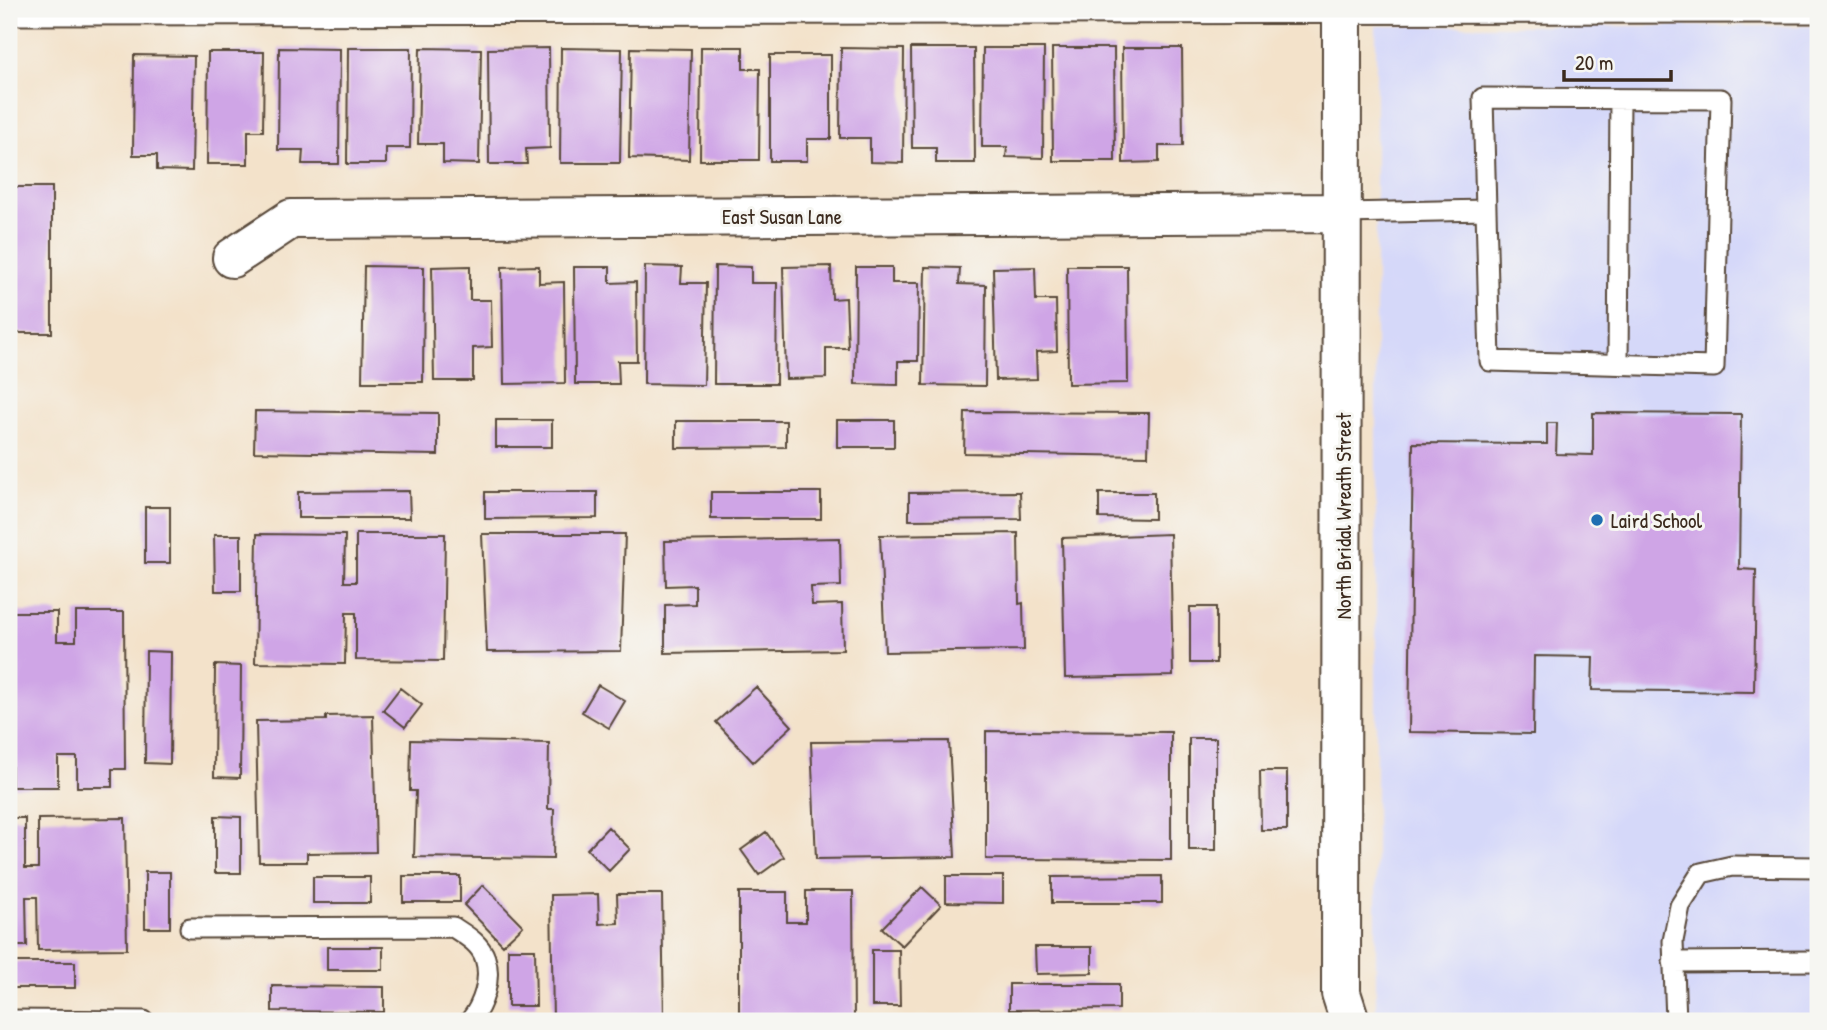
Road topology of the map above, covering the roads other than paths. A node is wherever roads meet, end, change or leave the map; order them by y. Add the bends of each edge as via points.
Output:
1 (1342, 11) edge
2 (1818, 13) edge
3 (9, 15) edge
4 (1620, 99) junction
5 (1486, 210) junction
6 (1343, 213) junction
7 (232, 258) dead end
8 (1618, 365) junction
9 (1818, 867) edge
10 (190, 928) dead end
11 (1818, 961) edge
12 (1674, 962) junction
13 (9, 1020) edge
14 (144, 1021) edge
15 (470, 1021) edge
16 (1350, 1021) edge
17 (1676, 1021) edge

1 - 2 lane
1 - 3 lane
1 - 6 street, North Bridal Wreath Street
4 - 5 lane via 1483,98
4 - 8 lane
4 - 8 lane via 1721,99 1714,368
5 - 6 lane
5 - 8 lane via 1490,361
6 - 7 street, East Susan Lane via 291,219
6 - 16 street, North Bridal Wreath Street via 1340,993
9 - 12 lane via 1732,866 1702,873 1680,906
10 - 15 lane via 453,927 473,940 485,958 484,1000
11 - 12 lane
12 - 17 lane
13 - 14 lane

